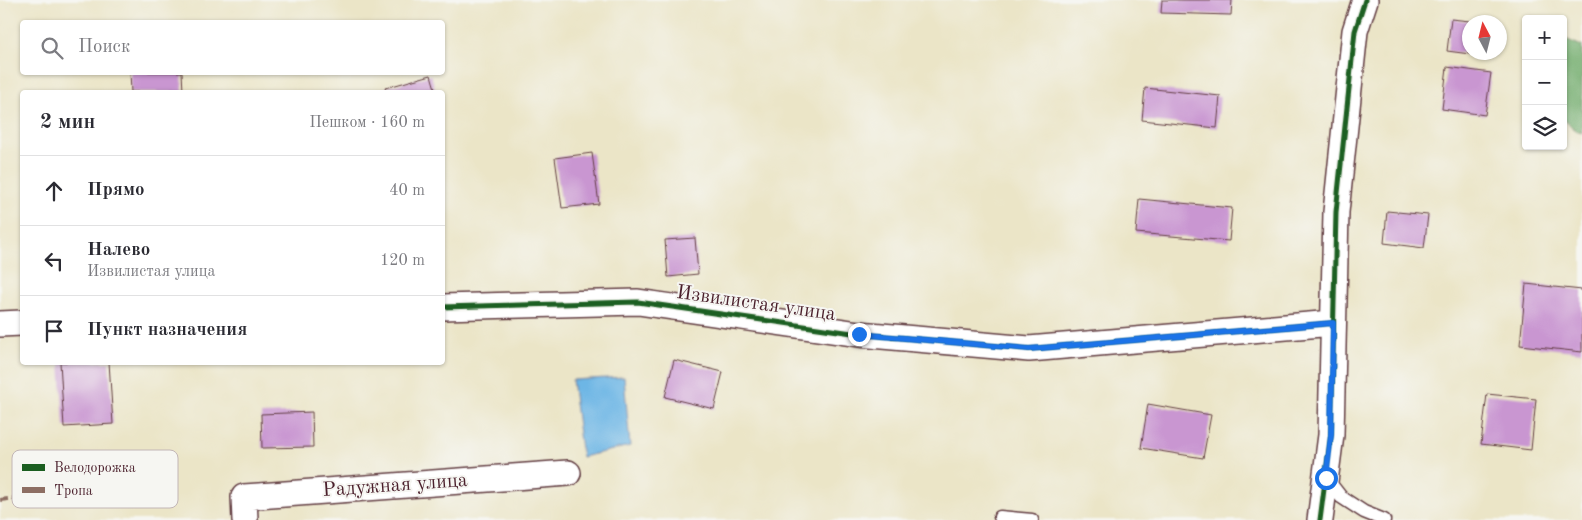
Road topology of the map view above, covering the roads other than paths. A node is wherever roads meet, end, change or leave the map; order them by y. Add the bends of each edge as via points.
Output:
1 (1365, 0) edge
2 (445, 307) edge
3 (20, 322) edge
4 (1333, 323) junction
5 (0, 324) edge
6 (568, 473) dead end
7 (1326, 478) junction
8 (1000, 517) dead end
9 (245, 520) edge
10 (1032, 520) edge
11 (1320, 520) edge
12 (1384, 520) edge

1 - 4 street via 1355,31 1336,212
2 - 4 street, Извилистая улица via 638,302 859,334 1029,349
3 - 5 street
4 - 7 street via 1331,435
6 - 9 street, Радужная улица via 244,498
7 - 11 street
7 - 12 lane via 1341,497
8 - 10 lane

